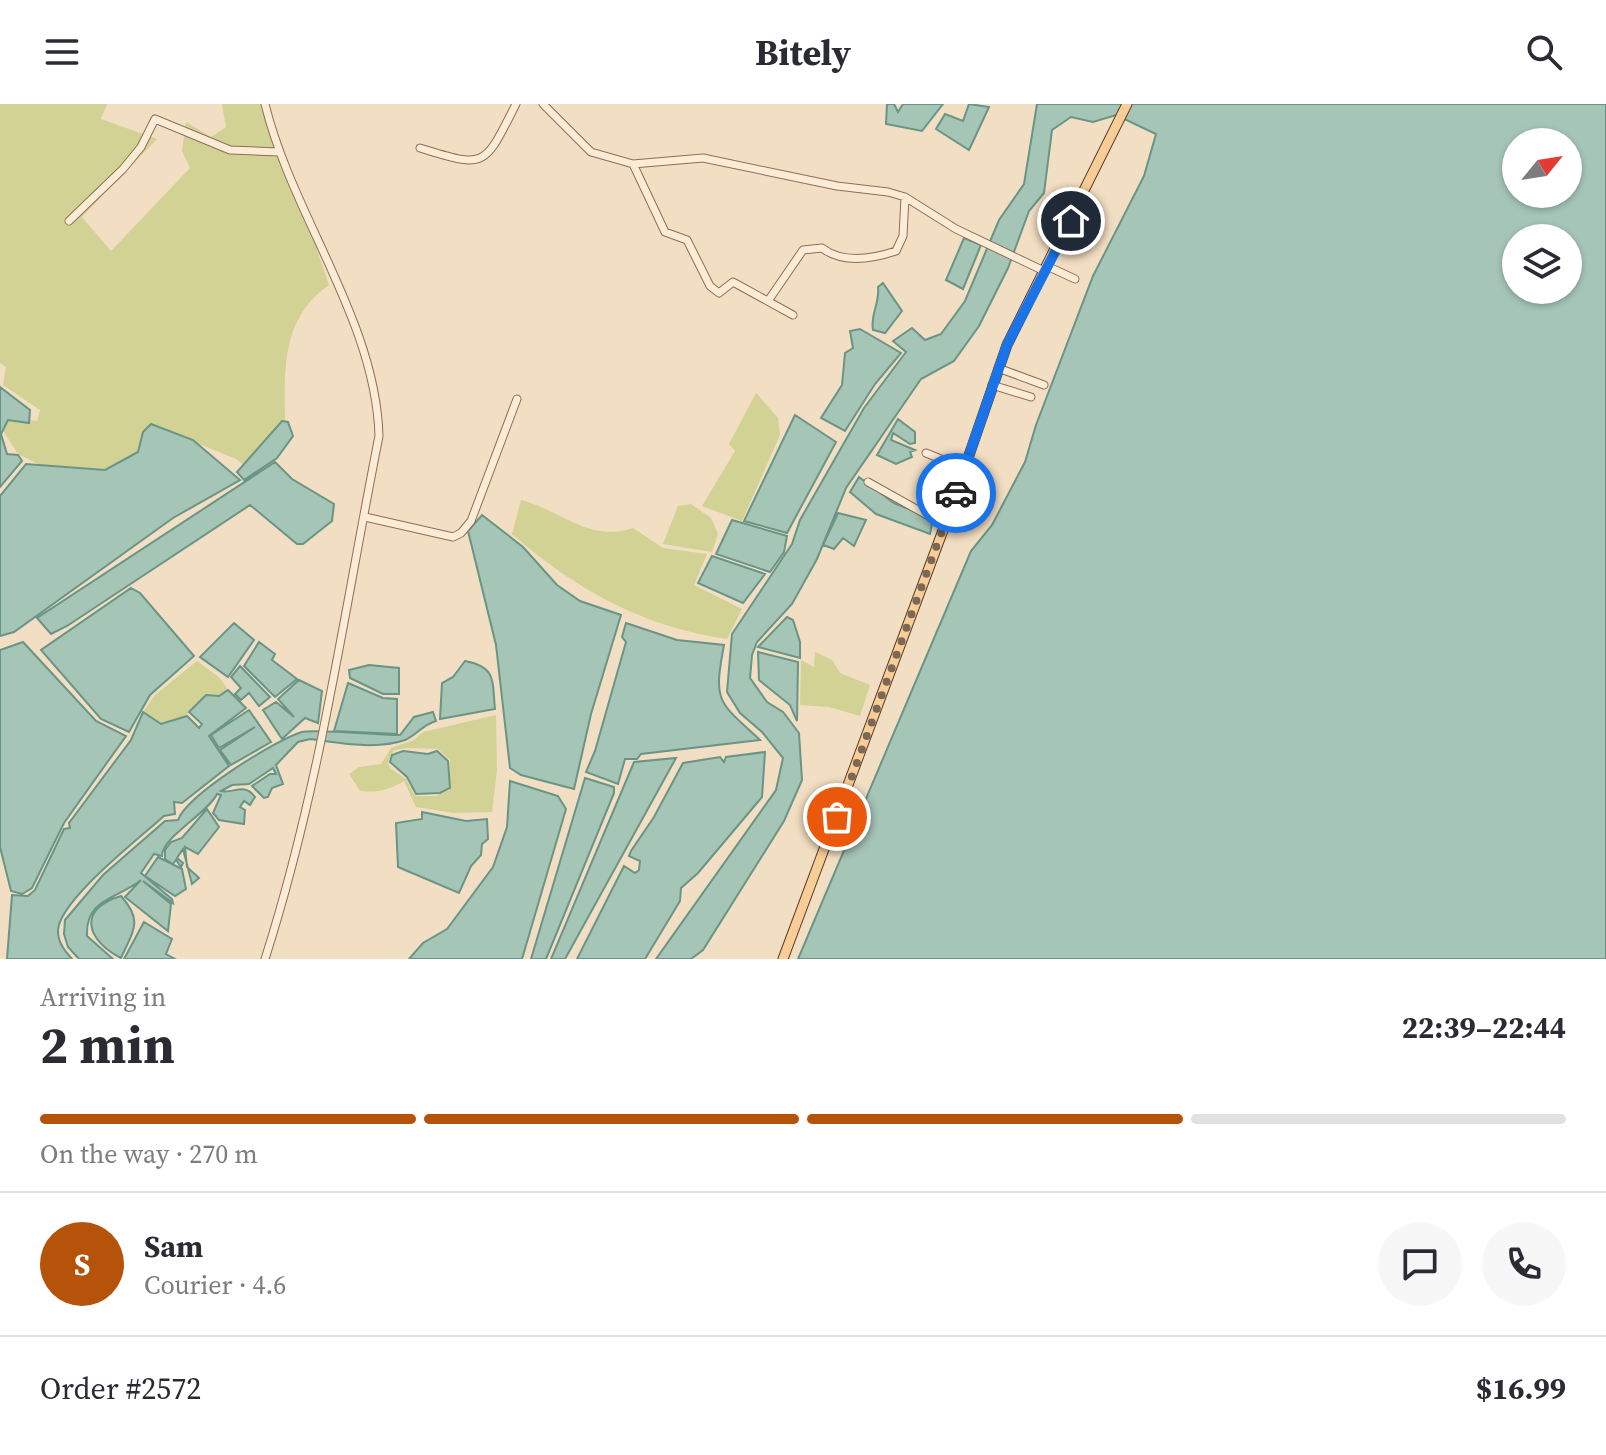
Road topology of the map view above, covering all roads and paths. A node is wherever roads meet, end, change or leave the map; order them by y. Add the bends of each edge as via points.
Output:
1 (265, 104) edge
2 (516, 104) edge
3 (543, 104) edge
4 (1127, 104) edge
5 (420, 148) dead end
6 (279, 152) junction
7 (633, 164) junction
8 (905, 197) junction
9 (69, 221) dead end
10 (1045, 268) junction
11 (1075, 279) dead end
12 (768, 301) junction
13 (793, 315) dead end
14 (998, 368) junction
15 (992, 385) junction
16 (1044, 385) dead end
17 (1031, 397) dead end
18 (517, 399) dead end
19 (926, 453) dead end
20 (965, 469) junction
21 (868, 482) dead end
22 (365, 517) junction
23 (945, 525) junction
24 (265, 959) edge
25 (783, 959) edge

1 - 6 street
2 - 5 street via 487,155 477,161
3 - 7 street via 591,152
4 - 10 main road
6 - 9 street via 230,150 155,119 123,169
6 - 22 street via 345,303 379,404
7 - 8 street via 703,158
7 - 12 street via 665,232 687,240 710,286 719,293 733,282
8 - 10 street via 956,229
8 - 12 street via 903,236 896,251 837,259 822,248 803,250
10 - 11 street
10 - 14 main road
12 - 13 street
14 - 15 main road
14 - 16 street
15 - 17 street
15 - 20 main road
18 - 22 street via 471,521 461,533 453,537
19 - 20 street
20 - 23 main road
21 - 23 street
22 - 24 street via 321,753
23 - 25 main road

